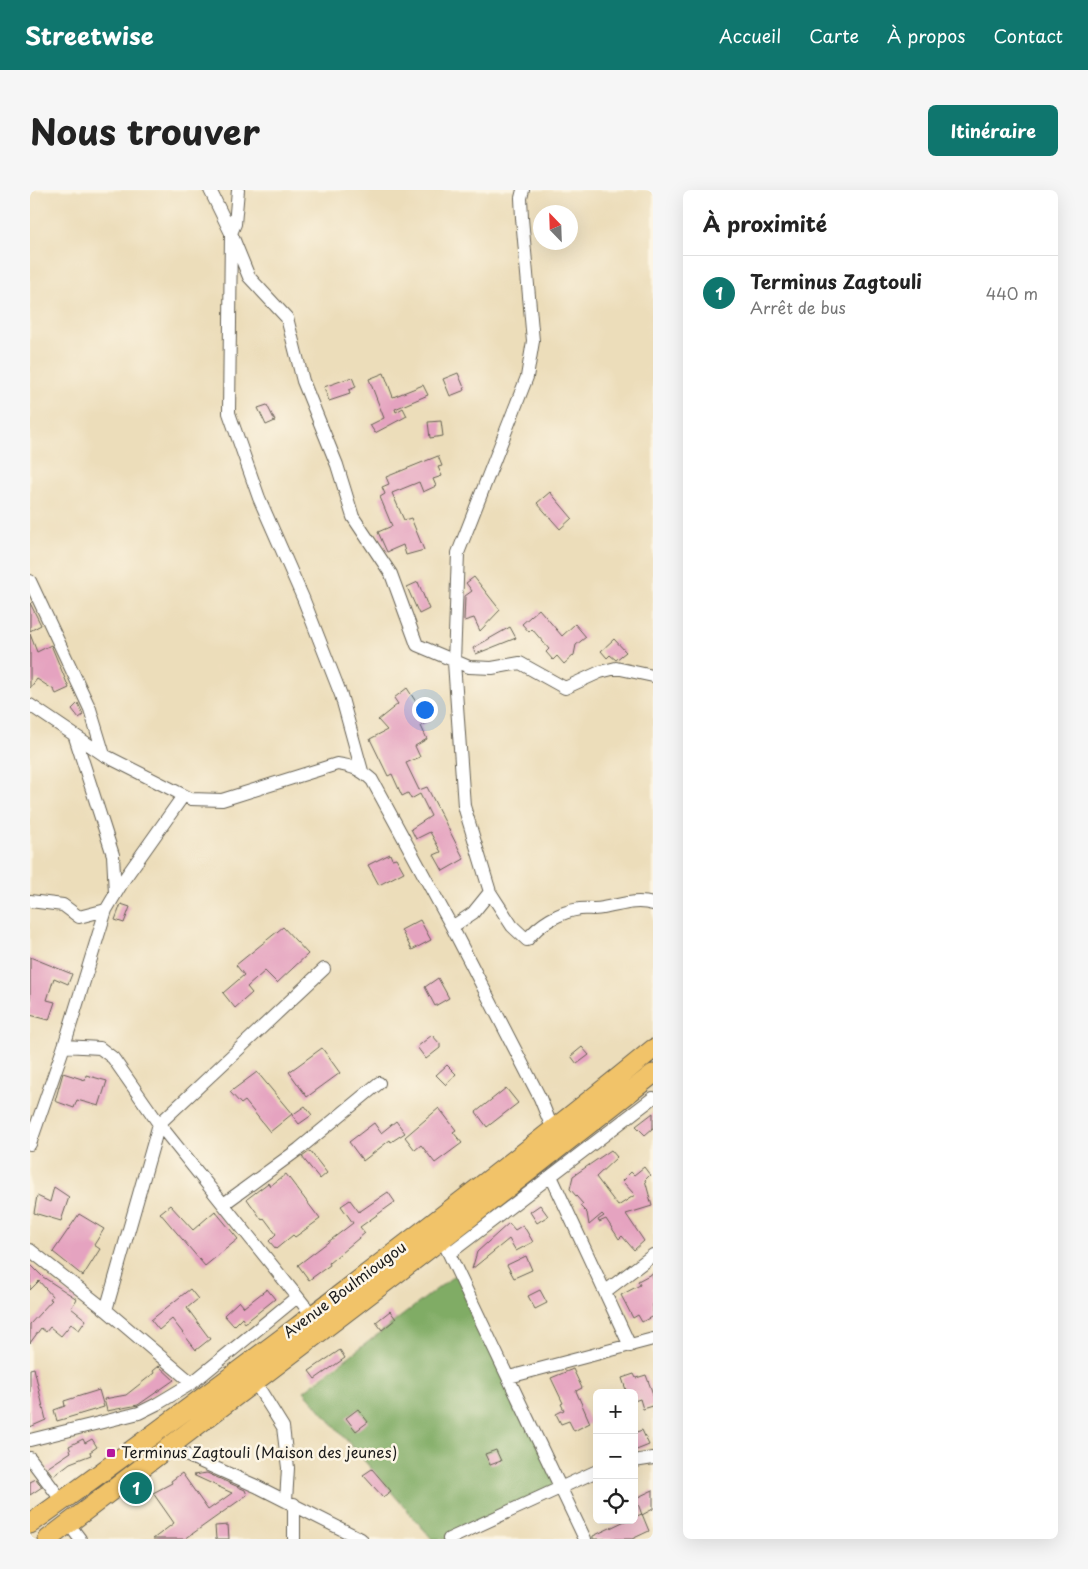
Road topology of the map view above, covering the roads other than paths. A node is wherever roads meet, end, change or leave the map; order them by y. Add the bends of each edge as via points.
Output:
1 (210, 190) edge
2 (238, 190) edge
3 (523, 190) edge
4 (231, 233) junction
5 (30, 581) edge
6 (454, 662) junction
7 (653, 676) edge
8 (30, 705) edge
9 (75, 737) junction
10 (104, 755) junction
11 (362, 770) junction
12 (183, 796) junction
13 (490, 892) junction
14 (115, 895) junction
15 (30, 901) edge
16 (653, 904) edge
17 (106, 910) junction
18 (452, 927) junction
19 (324, 969) dead end
20 (64, 1046) junction
21 (653, 1049) edge
22 (653, 1074) edge
23 (379, 1083) dead end
24 (653, 1098) edge
25 (159, 1124) junction
26 (553, 1130) junction
27 (30, 1144) edge
28 (551, 1176) junction
29 (225, 1203) junction
30 (446, 1246) junction
31 (30, 1250) edge
32 (653, 1255) edge
33 (606, 1291) junction
34 (298, 1297) junction
35 (106, 1310) junction
36 (312, 1315) junction
37 (653, 1339) edge
38 (630, 1346) junction
39 (509, 1377) junction
40 (255, 1382) junction
41 (192, 1383) junction
42 (32, 1438) edge
43 (168, 1447) junction
44 (30, 1458) edge
45 (653, 1458) edge
46 (638, 1460) edge
47 (593, 1474) edge
48 (561, 1487) junction
49 (62, 1501) junction
50 (290, 1503) junction
51 (30, 1524) edge
52 (68, 1524) junction
53 (48, 1539) edge
54 (80, 1539) edge
55 (294, 1539) edge
56 (361, 1539) edge
57 (450, 1539) edge
58 (586, 1539) edge

1 - 4 street
2 - 4 street via 235,224
3 - 6 street via 522,218 533,341 527,377 458,553
4 - 6 street via 249,277 287,318 303,381 335,460 353,517 391,574 417,645
4 - 11 street via 229,414 259,498 304,598 341,695
5 - 10 street via 90,709
6 - 7 street via 469,667 492,668 520,663 565,688 616,668
6 - 13 street via 464,806
8 - 9 street
9 - 10 street
9 - 14 street via 113,855
10 - 12 street
11 - 12 street via 337,764 222,800
11 - 18 street via 372,780
12 - 14 street
13 - 16 street via 512,926 527,940 533,931 562,914 629,902
13 - 18 street via 473,913
14 - 17 street
15 - 17 street via 63,905 79,917
17 - 20 street
18 - 26 street via 540,1098
19 - 25 street
20 - 25 street via 92,1046 107,1052
20 - 27 street
21 - 26 highway, Avenue Boulmiougou
22 - 30 highway, Avenue Boulmiougou
23 - 29 street via 299,1149
24 - 28 street
25 - 29 street
25 - 35 street
26 - 36 highway, Avenue Boulmiougou
28 - 30 street
28 - 33 street
29 - 34 street
30 - 39 street
30 - 40 highway, Avenue Boulmiougou
31 - 35 street
32 - 33 street
33 - 38 street
34 - 36 street
34 - 41 street
35 - 41 street
36 - 49 highway, Avenue Boulmiougou via 120,1461
37 - 38 street
38 - 39 street
39 - 48 street
40 - 43 highway, Avenue Boulmiougou
40 - 50 street via 283,1427
41 - 42 street via 139,1413
43 - 50 street
43 - 52 highway, Avenue Boulmiougou
44 - 49 street
45 - 46 street
47 - 48 street
48 - 57 street
48 - 58 street
49 - 51 highway, Avenue Boulmiougou
50 - 55 street
50 - 56 street
52 - 53 highway, Avenue Boulmiougou
52 - 54 street

